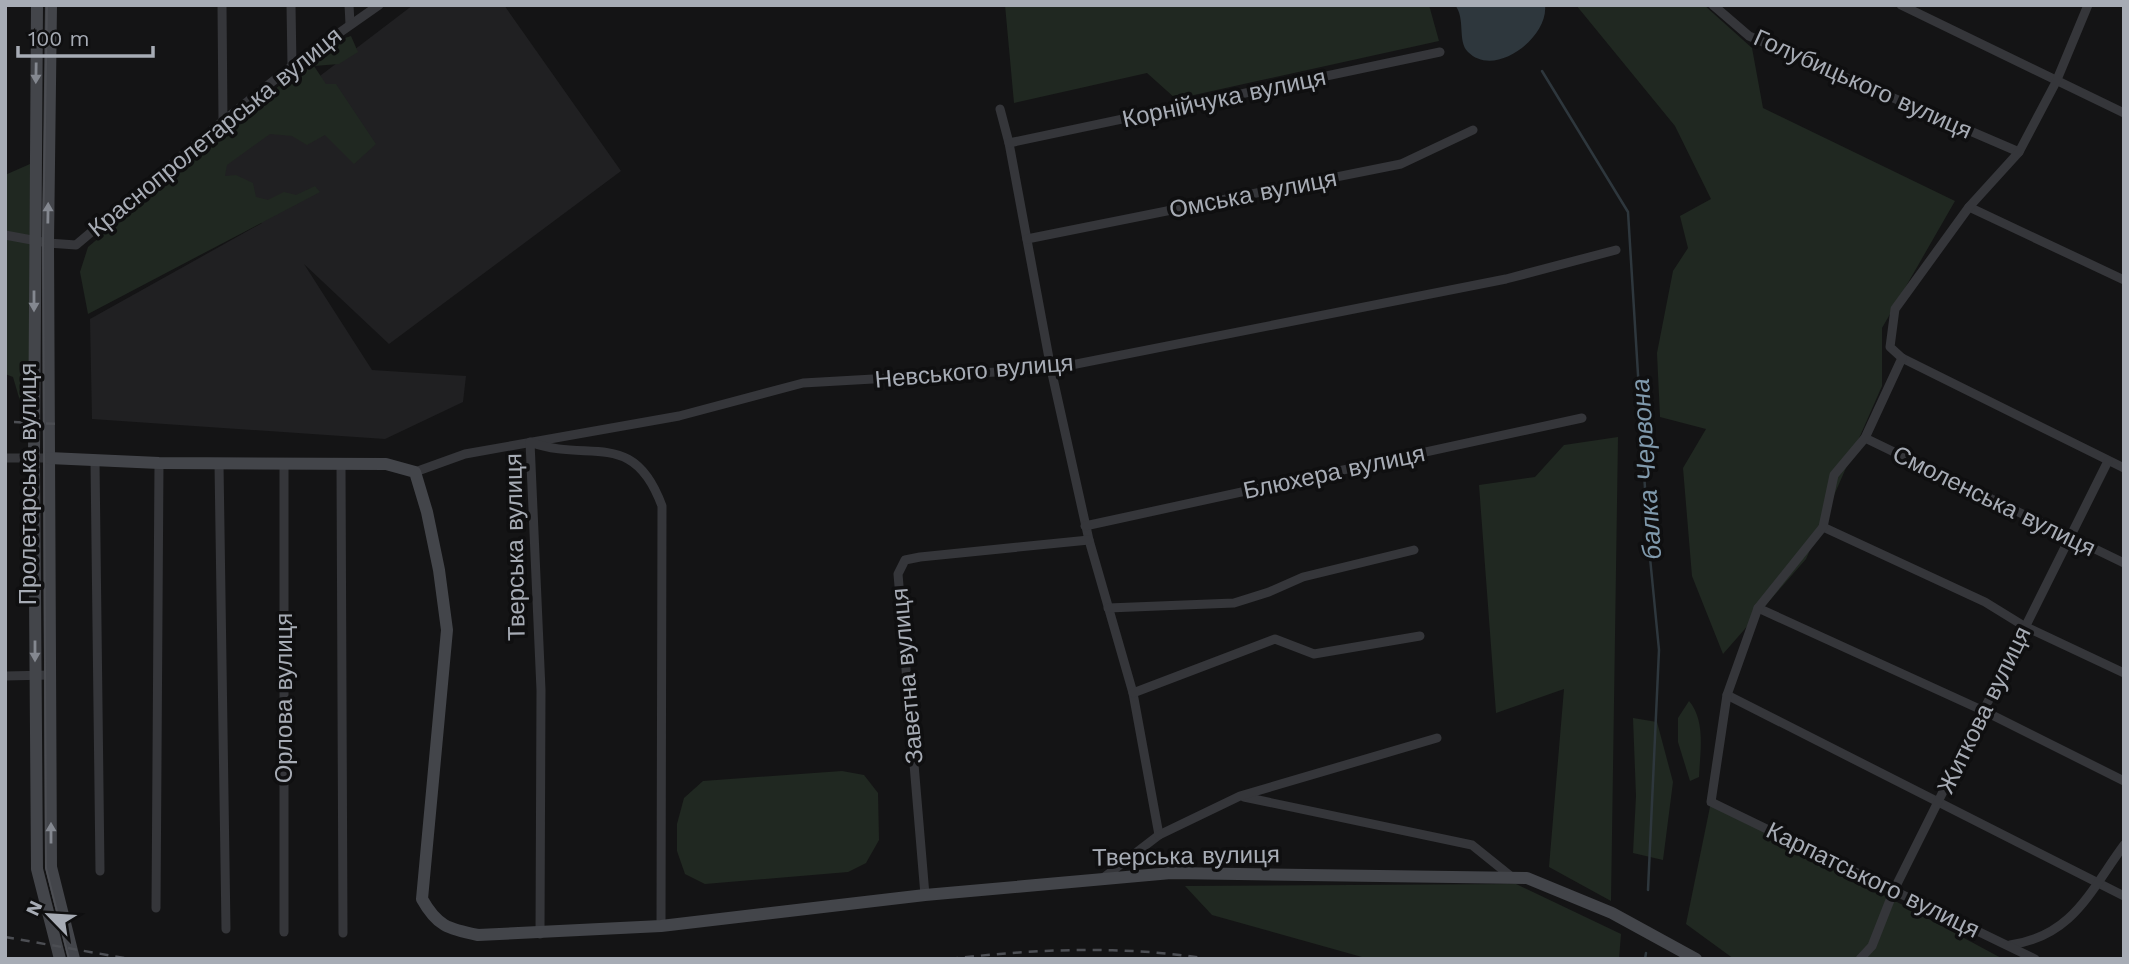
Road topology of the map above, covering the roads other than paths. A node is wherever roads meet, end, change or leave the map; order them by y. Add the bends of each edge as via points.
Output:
1 (37, 5) edge
2 (51, 5) edge
3 (222, 5) edge
4 (291, 5) edge
5 (349, 5) edge
6 (379, 5) edge
7 (1713, 5) edge
8 (1900, 5) edge
9 (2088, 5) edge
10 (350, 24) junction
11 (1440, 52) dead end
12 (292, 66) junction
13 (2056, 82) junction
14 (1000, 110) dead end
15 (2124, 113) edge
16 (223, 121) junction
17 (1473, 130) dead end
18 (1009, 143) junction
19 (2019, 152) junction
20 (1969, 207) junction
21 (5, 235) edge
22 (1027, 239) junction
23 (34, 241) junction
24 (48, 243) junction
25 (1616, 250) dead end
26 (2124, 280) edge
27 (1902, 358) junction
28 (1051, 369) junction
29 (1582, 418) dead end
30 (1865, 439) junction
31 (530, 442) junction
32 (5, 457) edge
33 (34, 458) junction
34 (49, 458) junction
35 (95, 461) junction
36 (2108, 461) junction
37 (159, 463) junction
38 (219, 464) junction
39 (284, 464) junction
40 (341, 464) junction
41 (2124, 468) edge
42 (415, 472) junction
43 (1085, 526) junction
44 (1823, 527) junction
45 (2070, 537) junction
46 (1088, 540) junction
47 (1414, 550) dead end
48 (2124, 563) edge
49 (1108, 608) junction
50 (1758, 608) junction
51 (2024, 626) junction
52 (1420, 636) dead end
53 (2124, 673) edge
54 (50, 675) junction
55 (5, 676) edge
56 (36, 676) junction
57 (1133, 693) junction
58 (1727, 695) junction
59 (1984, 712) junction
60 (1437, 738) dead end
61 (2124, 782) edge
62 (1240, 796) junction
63 (1940, 801) junction
64 (1159, 835) junction
65 (2124, 845) edge
66 (100, 871) dead end
67 (1102, 878) junction
68 (1513, 878) junction
69 (2098, 881) junction
70 (1894, 890) junction
71 (925, 895) junction
72 (2124, 896) edge
73 (156, 908) dead end
74 (661, 926) junction
75 (226, 929) dead end
76 (284, 932) dead end
77 (344, 933) dead end
78 (540, 933) junction
79 (2010, 945) junction
80 (60, 959) edge
81 (74, 959) edge
82 (1696, 959) edge
83 (1860, 959) edge
84 (2035, 959) edge

1 -> 23 main road, Пролетарська вулиця
24 -> 2 main road, Пролетарська вулиця
3 - 16 street
4 - 12 street
5 - 10 street
6 - 10 street, Краснопролетарська вулиця
7 - 19 street, Голубицького вулиця via 1749,36
8 - 13 street
9 - 13 street
10 - 12 street, Краснопролетарська вулиця
11 - 18 street, Корнійчука вулиця
12 - 16 street, Краснопролетарська вулиця
13 - 15 street
13 - 19 street
14 - 18 street
16 - 24 street, Краснопролетарська вулиця via 76,245
17 - 22 street, Омська вулиця via 1401,164
18 - 22 street
19 - 20 street
20 - 26 street
20 - 27 street via 1895,309 1890,347
21 - 23 street, Краснопролетарська вулиця
22 - 28 street
23 - 24 street, Краснопролетарська вулиця
23 -> 33 main road, Пролетарська вулиця
24 - 34 main road, Пролетарська вулиця
25 - 28 street, Невського вулиця via 1506,279
27 - 30 street
27 - 36 street
28 - 31 street, Невського вулиця via 803,383 679,416
28 - 43 street
29 - 43 street, Блюхера вулиця
30 - 44 street via 1834,475
30 - 45 street, Смоленська вулиця
31 - 42 street, Невського вулиця via 465,454
31 - 74 street, Тверська вулиця via 546,448 617,453 634,461 648,474 662,506
31 - 78 street, Тверська вулиця via 541,690
32 - 33 street
33 - 34 street
33 -> 56 main road, Пролетарська вулиця
34 - 35 main road
34 - 54 main road, Пролетарська вулиця
35 - 37 main road
35 - 66 street
36 - 41 street
36 - 45 street, Житкова вулиця
37 - 38 main road
37 - 73 street
38 - 39 main road
38 - 75 street
39 - 40 main road
39 - 76 street, Орлова вулиця
40 - 42 main road via 386,464
40 - 77 street
42 - 78 main road, Тверська вулиця via 439,570 447,630 422,899 433,918 451,930 478,935
43 - 46 street
44 - 50 street
44 - 51 street via 1985,602
45 - 48 street, Смоленська вулиця
45 - 51 street, Житкова вулиця
46 - 49 street
46 - 71 street, Заветна вулиця via 920,557 905,560 898,574
47 - 49 street via 1303,577 1234,603
49 - 57 street
50 - 58 street
50 - 59 street
51 - 53 street
51 - 59 street, Житкова вулиця
52 - 57 street via 1314,654 1275,639
54 - 56 street
81 -> 54 main road, Пролетарська вулиця via 51,867
55 - 56 street
56 - 80 main road, Пролетарська вулиця via 37,869
57 - 64 street
58 - 63 street
58 - 70 street, Карпатського вулиця via 1711,802
59 - 61 street
59 - 63 street, Житкова вулиця
60 - 62 street
62 - 64 street
62 - 68 street via 1472,845
63 - 69 street
63 - 70 street, Житкова вулиця
64 - 67 street
65 - 69 street
67 - 68 main road, Тверська вулиця via 1171,873
67 - 71 main road, Тверська вулиця
68 - 82 main road, Тверська вулиця via 1527,878 1612,913
69 - 72 street
69 - 79 street via 2072,918 2041,937
70 - 79 street, Карпатського вулиця
70 - 83 street, Житкова вулиця via 1872,946
71 - 74 main road, Тверська вулиця
74 - 78 main road, Тверська вулиця
79 - 84 street, Карпатського вулиця

